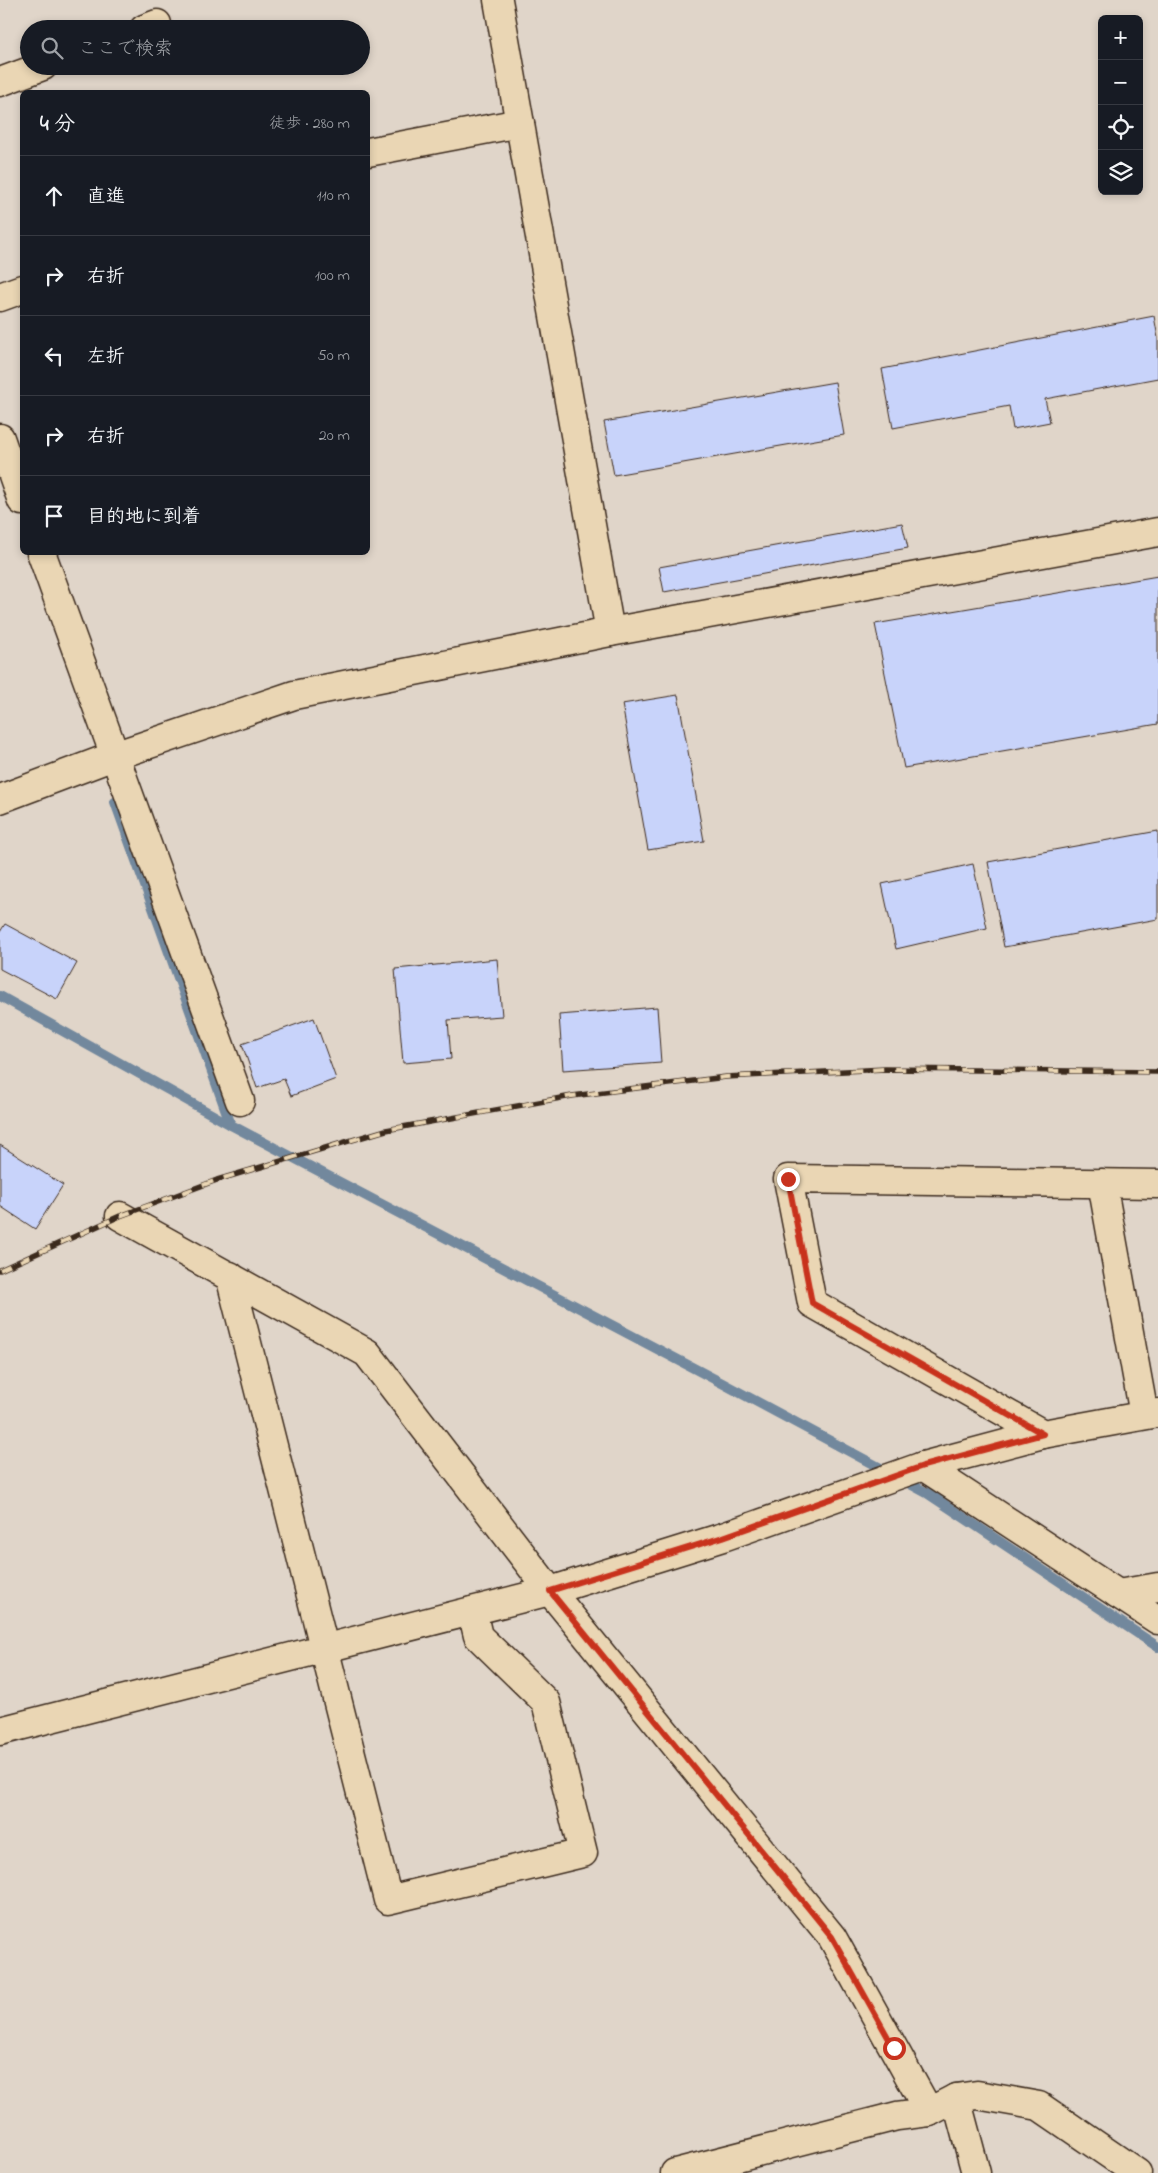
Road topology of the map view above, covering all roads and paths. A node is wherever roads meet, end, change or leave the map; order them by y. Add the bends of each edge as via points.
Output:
1 (498, 0) edge
2 (20, 75) edge
3 (0, 82) edge
4 (520, 123) junction
5 (370, 152) edge
6 (20, 290) edge
7 (0, 297) edge
8 (0, 438) edge
9 (20, 495) edge
10 (1158, 532) edge
11 (42, 555) edge
12 (610, 632) junction
13 (114, 756) junction
14 (0, 799) edge
15 (240, 1101) dead end
16 (1102, 1183) junction
17 (1158, 1184) edge
18 (120, 1216) dead end
19 (230, 1276) junction
20 (1151, 1414) edge
21 (1043, 1434) junction
22 (923, 1466) junction
23 (1158, 1587) edge
24 (550, 1591) junction
25 (1118, 1594) junction
26 (472, 1611) junction
27 (1158, 1620) edge
28 (324, 1647) junction
29 (0, 1731) edge
30 (956, 2098) junction
31 (929, 2112) junction
32 (676, 2173) edge
33 (976, 2173) edge
34 (1137, 2173) edge

1 - 4 street
2 - 3 street
4 - 5 street
4 - 12 street
6 - 7 street
8 - 9 street
10 - 12 street
11 - 13 street
12 - 13 street via 294,695
13 - 14 street
13 - 15 street
16 - 17 street
16 - 20 street
16 - 21 street via 788,1179 812,1303
18 - 19 street
19 - 24 street via 367,1353
19 - 28 street
20 - 21 street
21 - 22 street
22 - 24 street via 723,1537
22 - 25 street
23 - 25 street
24 - 26 street
24 - 31 street via 832,1937
25 - 27 street
26 - 28 street
26 - 28 street via 478,1636 546,1702 584,1853 388,1900
28 - 29 street
30 - 31 street
30 - 33 street
30 - 34 street via 977,2095 1039,2106
31 - 32 street via 897,2116

